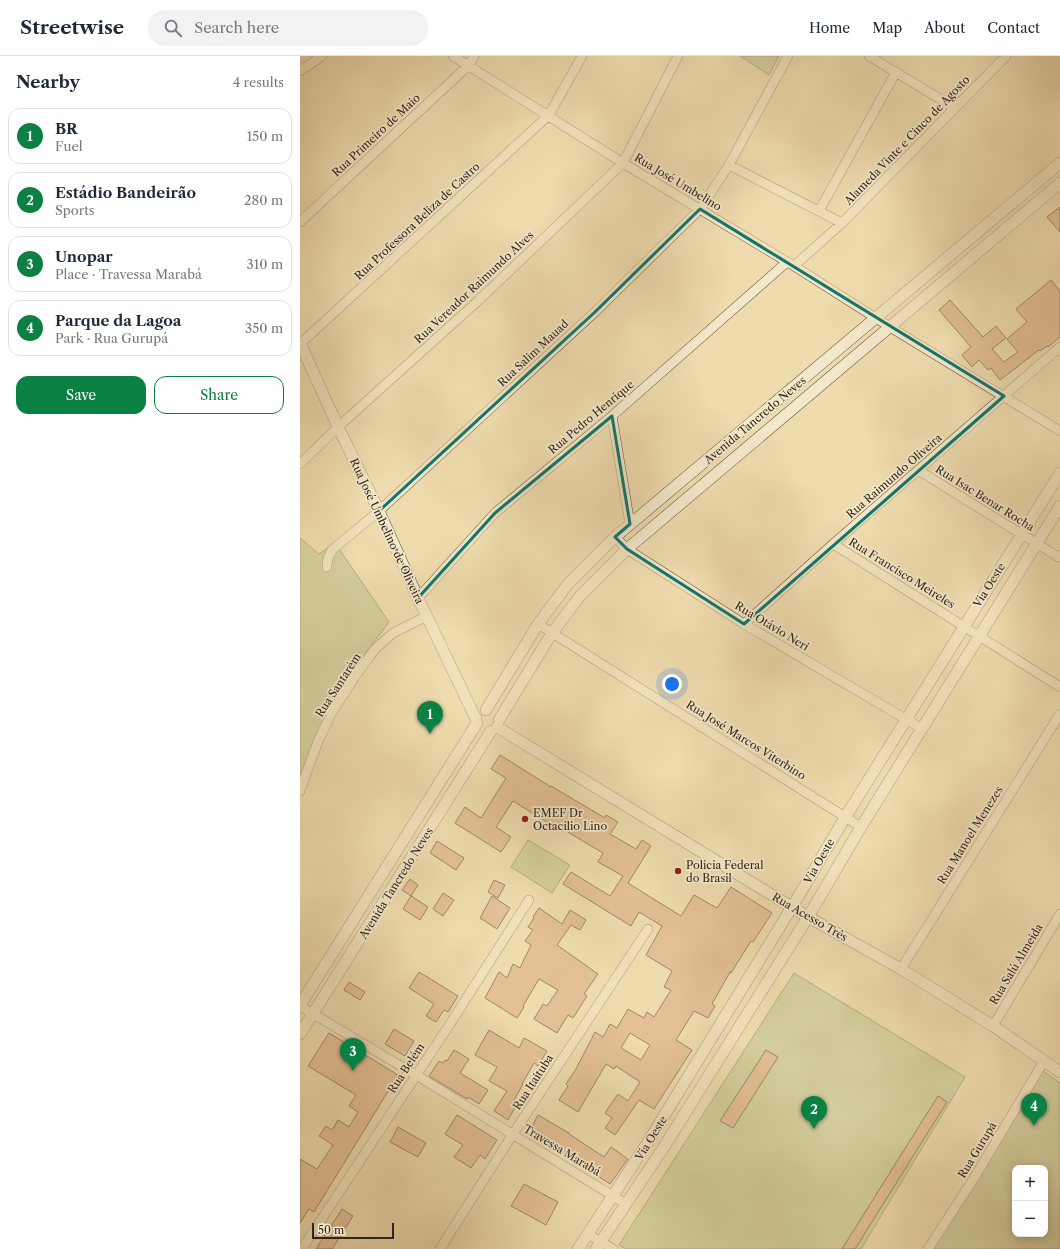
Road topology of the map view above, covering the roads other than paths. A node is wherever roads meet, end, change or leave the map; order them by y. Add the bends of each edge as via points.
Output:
1 (322, 56) edge
2 (453, 56) edge
3 (474, 56) edge
4 (582, 56) edge
5 (678, 56) edge
6 (788, 56) edge
7 (869, 56) edge
8 (1006, 56) edge
9 (469, 66) junction
10 (300, 71) edge
11 (896, 72) junction
12 (955, 108) junction
13 (549, 115) junction
14 (1060, 162) edge
15 (623, 163) junction
16 (729, 164) junction
17 (1060, 183) edge
18 (700, 209) junction
19 (818, 211) junction
20 (300, 222) edge
21 (842, 223) junction
22 (791, 264) junction
23 (876, 318) junction
24 (890, 327) junction
25 (300, 343) edge
26 (1060, 347) edge
27 (1004, 396) junction
28 (612, 416) junction
29 (338, 427) junction
30 (1060, 431) edge
31 (300, 464) edge
32 (918, 470) junction
33 (1060, 472) edge
34 (1060, 506) edge
35 (379, 511) junction
36 (630, 524) junction
37 (1021, 534) junction
38 (615, 537) junction
39 (833, 544) junction
40 (1037, 544) junction
41 (627, 549) junction
42 (1060, 558) edge
43 (327, 567) dead end
44 (418, 598) junction
45 (427, 616) junction
46 (538, 624) junction
47 (744, 624) junction
48 (964, 626) junction
49 (552, 633) junction
50 (979, 636) junction
51 (1060, 687) edge
52 (467, 698) junction
53 (485, 710) junction
54 (1060, 714) edge
55 (907, 720) junction
56 (476, 721) junction
57 (496, 726) junction
58 (922, 728) junction
59 (437, 785) junction
60 (300, 792) edge
61 (452, 794) junction
62 (846, 816) junction
63 (861, 827) junction
64 (529, 900) dead end
65 (792, 907) junction
66 (1060, 914) edge
67 (808, 917) junction
68 (648, 929) dead end
69 (901, 969) junction
70 (300, 1005) edge
71 (314, 1014) junction
72 (993, 1026) junction
73 (300, 1034) edge
74 (1044, 1061) junction
75 (1060, 1072) edge
76 (416, 1075) junction
77 (513, 1134) junction
78 (614, 1196) junction
79 (626, 1204) junction
80 (588, 1234) junction
81 (599, 1245) edge
82 (302, 1249) edge
83 (440, 1249) edge
84 (578, 1249) edge
85 (613, 1249) edge
86 (928, 1249) edge

1 - 10 street
2 - 9 street, Rua José Umbelino
3 - 9 street
4 - 13 street, Rua Professora Beliza de Castro
5 - 15 street, Rua Vereador Raimundo Alves
6 - 16 street, Rua Salim Mauad
7 - 11 street
8 - 12 street, Alameda Vinte e Cinco de Agosto
9 - 13 street, Rua José Umbelino
9 - 20 street, Rua Primeiro de Maio
11 - 12 street
11 - 19 street
12 - 21 street, Alameda Vinte e Cinco de Agosto
13 - 15 street, Rua José Umbelino
13 - 25 street, Rua Professora Beliza de Castro
14 - 23 street, Avenida Tancredo Neves
15 - 18 street, Rua José Umbelino
15 - 29 street, Rua Vereador Raimundo Alves via 479,300
16 - 18 street, Rua Salim Mauad
16 - 19 street
17 - 24 street, Avenida Tancredo Neves
18 - 22 street, Rua José Umbelino
18 - 35 street, Rua Salim Mauad via 596,312
19 - 21 street
21 - 22 street, Alameda Vinte e Cinco de Agosto
22 - 23 street, Rua José Umbelino
22 - 28 street, Rua Pedro Henrique
23 - 24 street, Rua José Umbelino
23 - 36 street, Avenida Tancredo Neves
24 - 27 street, Rua José Umbelino
24 - 41 street, Avenida Tancredo Neves
25 - 29 street, Rua José Umbelino de Oliveira
26 - 27 street, Rua Raimundo Oliveira
27 - 30 street, Rua José Umbelino
27 - 32 street, Rua Raimundo Oliveira
28 - 36 street
28 - 44 street, Rua Pedro Henrique via 495,513
29 - 31 street
29 - 35 street, Rua José Umbelino de Oliveira
32 - 37 street, Rua Isac Benar Rocha
32 - 39 street, Rua Raimundo Oliveira
33 - 37 street, Via Oeste
34 - 40 street, Via Oeste
35 - 43 street, Rua Salim Mauad via 332,550
35 - 44 street, Rua José Umbelino de Oliveira
36 - 38 street, Avenida Tancredo Neves
37 - 40 street, Rua Isac Benar Rocha
37 - 48 street, Via Oeste
38 - 41 street, Rua Otávio Neri
38 - 46 street, Avenida Tancredo Neves via 568,584
39 - 47 street, Rua Raimundo Oliveira
39 - 48 street, Rua Francisco Meireles
40 - 42 street, Rua Isac Benar Rocha
40 - 50 street, Via Oeste
41 - 47 street, Rua Otávio Neri
41 - 49 street, Avenida Tancredo Neves via 580,596
44 - 45 street, Rua José Umbelino de Oliveira
45 - 52 street, Rua José Umbelino de Oliveira
45 - 60 street, Rua Santarém via 393,633 375,649 356,675 331,714
46 - 49 street, Rua José Marcos Viterbino
46 - 53 street, Avenida Tancredo Neves
47 - 55 street, Rua Otávio Neri
48 - 50 street, Rua Francisco Meireles
48 - 55 street, Via Oeste
49 - 57 street, Avenida Tancredo Neves
49 - 62 street, Rua José Marcos Viterbino
50 - 51 street, Rua Francisco Meireles
50 - 58 street, Via Oeste
52 - 53 street
52 - 56 street, Rua José Umbelino de Oliveira
53 - 56 street via 479,714
53 - 57 street via 493,711 498,716
54 - 69 street, Rua Manoel Menezes
55 - 58 street, Rua Otávio Neri
55 - 62 street, Via Oeste
56 - 57 street via 484,731
56 - 59 street, Avenida Tancredo Neves
57 - 61 street, Avenida Tancredo Neves
57 - 65 street, Rua Acesso Três
58 - 63 street, Via Oeste
59 - 61 street
59 - 70 street, Avenida Tancredo Neves
61 - 71 street, Avenida Tancredo Neves
62 - 63 street, Rua José Marcos Viterbino
62 - 65 street, Via Oeste
63 - 67 street, Via Oeste
64 - 76 street, Rua Belém
65 - 67 street, Rua Acesso Três
65 - 78 street, Via Oeste
66 - 72 street, Rua Salú Almeida
67 - 69 street, Rua Acesso Três
67 - 79 street, Via Oeste
68 - 77 street, Rua Itaituba
69 - 72 street, Rua Acesso Três
70 - 71 street, Travessa Marabá
71 - 73 street, Avenida Tancredo Neves
71 - 76 street, Travessa Marabá
72 - 74 street, Rua Acesso Três
74 - 75 street, Rua Acesso Três
74 - 86 street, Rua Gurupá
76 - 77 street, Travessa Marabá
76 - 82 street, Rua Belém
77 - 78 street, Travessa Marabá
77 - 83 street, Rua Itaituba
78 - 79 street, Travessa Marabá
78 - 80 street, Via Oeste
79 - 81 street, Via Oeste
80 - 81 street
80 - 84 street, Via Oeste
81 - 85 street

